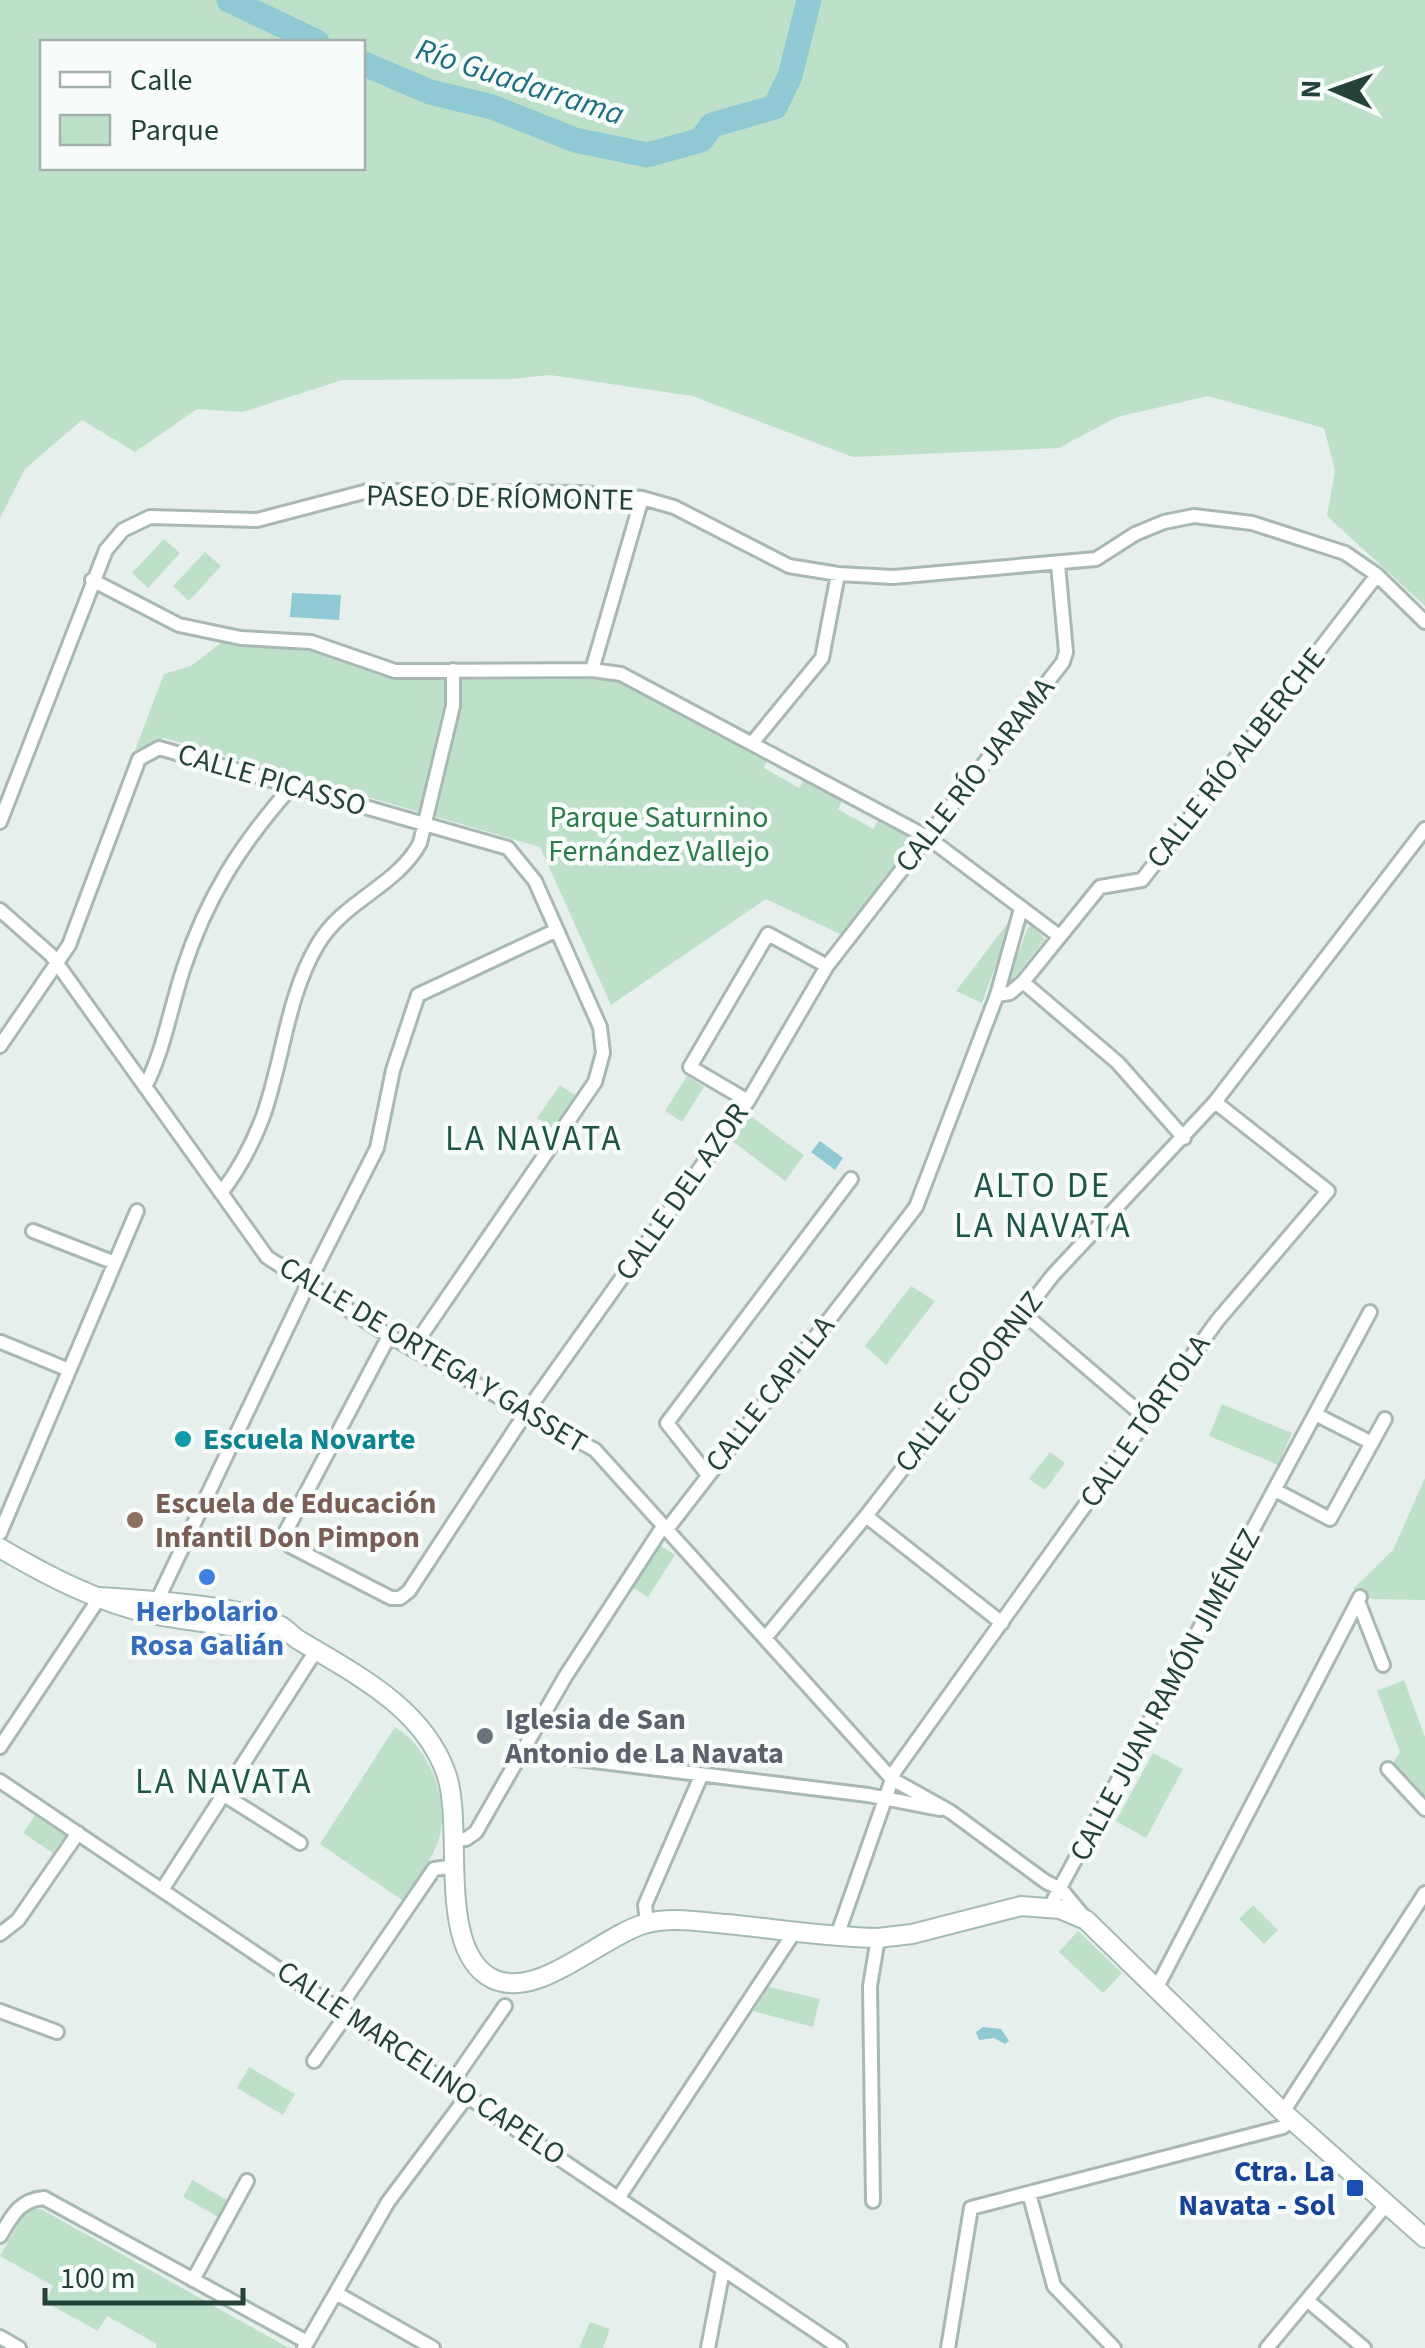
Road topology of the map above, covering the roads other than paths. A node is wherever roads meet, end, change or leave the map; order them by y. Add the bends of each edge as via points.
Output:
1 (642, 498) junction
2 (1058, 564) junction
3 (838, 574) junction
4 (1377, 576) junction
5 (92, 580) junction
6 (1425, 622) edge
7 (453, 670) junction
8 (592, 670) junction
9 (753, 742) junction
10 (292, 786) junction
11 (0, 822) edge
12 (425, 823) junction
13 (1425, 829) edge
14 (927, 837) junction
15 (1021, 908) junction
16 (0, 910) edge
17 (557, 930) junction
18 (1058, 936) junction
19 (58, 965) junction
20 (826, 966) junction
21 (1023, 982) junction
22 (996, 995) junction
23 (0, 1046) edge
24 (145, 1087) junction
25 (748, 1101) junction
26 (1215, 1102) junction
27 (1184, 1138) junction
28 (851, 1179) dead end
29 (222, 1193) junction
30 (137, 1211) dead end
31 (34, 1231) dead end
32 (115, 1262) junction
33 (308, 1284) junction
34 (1370, 1312) dead end
35 (1023, 1313) junction
36 (389, 1336) junction
37 (1, 1342) edge
38 (412, 1348) junction
39 (69, 1370) junction
40 (527, 1412) junction
41 (1315, 1414) junction
42 (1147, 1419) junction
43 (1385, 1419) dead end
44 (1372, 1443) junction
45 (708, 1475) junction
46 (1274, 1490) junction
47 (866, 1516) junction
48 (668, 1528) junction
49 (0, 1533) edge
50 (0, 1548) edge
51 (100, 1596) junction
52 (157, 1601) junction
53 (124, 1606) junction
54 (223, 1623) junction
55 (1002, 1623) junction
56 (287, 1631) junction
57 (766, 1638) junction
58 (318, 1649) junction
59 (1382, 1665) dead end
60 (0, 1747) edge
61 (521, 1752) junction
62 (1388, 1768) dead end
63 (702, 1776) junction
64 (892, 1779) junction
65 (0, 1781) edge
66 (224, 1795) junction
67 (886, 1798) junction
68 (1425, 1809) edge
69 (952, 1812) junction
70 (78, 1833) junction
71 (454, 1840) junction
72 (300, 1842) dead end
73 (456, 1866) junction
74 (1046, 1882) junction
75 (162, 1890) junction
76 (1425, 1893) edge
77 (1053, 1900) junction
78 (647, 1923) junction
79 (795, 1932) junction
80 (0, 1934) edge
81 (837, 1936) junction
82 (878, 1938) junction
83 (1157, 1987) junction
84 (504, 2006) dead end
85 (0, 2011) edge
86 (343, 2011) junction
87 (56, 2032) dead end
88 (314, 2061) dead end
89 (451, 2084) junction
90 (468, 2095) junction
91 (1287, 2116) junction
92 (247, 2180) dead end
93 (1030, 2193) junction
94 (619, 2198) junction
95 (873, 2201) dead end
96 (1386, 2205) junction
97 (0, 2236) edge
98 (1425, 2238) edge
99 (723, 2270) junction
100 (193, 2280) junction
101 (336, 2293) junction
102 (1307, 2300) junction
103 (306, 2345) edge
104 (433, 2348) edge
105 (708, 2348) edge
106 (840, 2348) edge
107 (948, 2348) edge
108 (1114, 2348) edge
109 (1267, 2348) edge
110 (1364, 2348) edge

1 - 3 street, PASEO DE RÍOMONTE via 674,507 790,566
1 - 5 street, PASEO DE RÍOMONTE via 368,491 258,520 150,517 123,530
1 - 8 street
2 - 3 street, PASEO DE RÍOMONTE via 894,577
2 - 4 street, PASEO DE RÍOMONTE via 1096,558 1135,534 1194,516 1252,523 1322,543
2 - 14 street, CALLE RÍO JARAMA via 1064,662
3 - 9 street via 822,658
4 - 6 street, PASEO DE RÍOMONTE
4 - 18 street, CALLE RÍO ALBERCHE via 1142,880 1100,887
5 - 7 street via 179,625 311,642 395,671
5 - 11 street, PASEO DE RÍOMONTE
7 - 8 street
7 - 12 street via 452,706
8 - 9 street via 621,674
9 - 14 street
10 - 12 street, CALLE PICASSO
10 - 19 street, CALLE PICASSO via 159,748 139,760
10 - 24 street via 249,834 209,903
12 - 17 street, CALLE PICASSO via 508,848 535,881
12 - 29 street via 410,862 344,911 318,943 300,983 262,1120
13 - 26 street, CALLE CODORNIZ
14 - 15 street
14 - 20 street, CALLE RÍO JARAMA
15 - 18 street
15 - 22 street, CALLE CAPILLA
16 - 19 street, CALLE DE ORTEGA Y GASSET
17 - 33 street via 418,995 376,1148
17 - 38 street, CALLE PICASSO via 600,1027 603,1053 595,1082
18 - 21 street, CALLE RÍO ALBERCHE
19 - 23 street, CALLE PICASSO
19 - 24 street, CALLE DE ORTEGA Y GASSET
20 - 25 street, CALLE DEL AZOR
20 - 25 street via 768,934 690,1067
21 - 22 street, CALLE RÍO ALBERCHE
21 - 27 street via 1118,1063
22 - 45 street, CALLE CAPILLA via 916,1206
24 - 29 street, CALLE DE ORTEGA Y GASSET
25 - 40 street, CALLE DEL AZOR
26 - 27 street, CALLE CODORNIZ
26 - 42 street, CALLE TÓRTOLA via 1328,1190 1217,1322
27 - 35 street, CALLE CODORNIZ
28 - 45 street via 667,1422
29 - 33 street, CALLE DE ORTEGA Y GASSET via 266,1257
30 - 32 street
31 - 32 street
32 - 39 street
33 - 36 street, CALLE DE ORTEGA Y GASSET
33 - 52 street
34 - 41 street, CALLE JUAN RAMÓN JIMÉNEZ
35 - 42 street
35 - 47 street, CALLE CODORNIZ
36 - 38 street, CALLE DE ORTEGA Y GASSET
36 - 40 street, CALLE DEL AZOR via 285,1533 290,1546 400,1598
37 - 39 street
38 - 40 street, CALLE DE ORTEGA Y GASSET
39 - 49 street
40 - 48 street, CALLE DE ORTEGA Y GASSET via 596,1450
41 - 44 street
41 - 46 street, CALLE JUAN RAMÓN JIMÉNEZ
42 - 55 street, CALLE TÓRTOLA
43 - 44 street
44 - 46 street via 1330,1519
45 - 48 street, CALLE CAPILLA
46 - 77 street, CALLE JUAN RAMÓN JIMÉNEZ
47 - 55 street
47 - 57 street, CALLE CODORNIZ
48 - 57 street, CALLE DE ORTEGA Y GASSET
48 - 61 street, CALLE CAPILLA
50 - 51 main road
51 - 52 main road
51 - 53 main road
51 - 60 street
52 - 53 main road
52 - 54 main road via 161,1608
52 - 56 main road via 242,1614
53 - 54 main road
54 - 56 main road
55 - 64 street, CALLE TÓRTOLA
56 - 58 main road
57 - 64 street, CALLE DE ORTEGA Y GASSET
58 - 66 street
58 - 71 main road via 391,1700 432,1746 446,1772
59 - 83 street via 1359,1599
61 - 63 street
61 - 71 street, CALLE CAPILLA via 476,1832
62 - 68 street
63 - 67 street
63 - 78 street via 646,1906
64 - 67 street, CALLE TÓRTOLA
64 - 69 street, CALLE DE ORTEGA Y GASSET
65 - 70 street, CALLE MARCELINO CAPELO
66 - 72 street
66 - 75 street
67 - 69 street
67 - 81 street, CALLE TÓRTOLA
69 - 74 street, CALLE DE ORTEGA Y GASSET
70 - 75 street, CALLE MARCELINO CAPELO
70 - 80 street via 18,1920
71 - 73 main road
73 - 78 main road via 464,1947 480,1970 504,1982 537,1980
73 - 86 street via 434,1869
74 - 77 street, CALLE DE ORTEGA Y GASSET
74 - 77 street via 1046,1897
75 - 86 street, CALLE MARCELINO CAPELO
76 - 91 street
77 - 82 main road
77 - 83 main road via 1086,1920
78 - 79 main road via 684,1920
79 - 81 main road
79 - 94 street
81 - 82 main road
82 - 95 street via 870,1986
83 - 91 main road
84 - 89 street
85 - 87 street
86 - 88 street
86 - 89 street, CALLE MARCELINO CAPELO
89 - 90 street, CALLE MARCELINO CAPELO
90 - 94 street, CALLE MARCELINO CAPELO
90 - 101 street via 388,2202
91 - 93 street via 1283,2126
91 - 96 main road
92 - 100 street
93 - 107 street via 971,2208
93 - 108 street via 1054,2286
94 - 99 street, CALLE MARCELINO CAPELO
96 - 98 main road
96 - 102 street
97 - 100 street via 18,2207 44,2198
99 - 105 street
99 - 106 street, CALLE MARCELINO CAPELO
100 - 103 street
101 - 103 street
101 - 104 street
102 - 109 street
102 - 110 street

